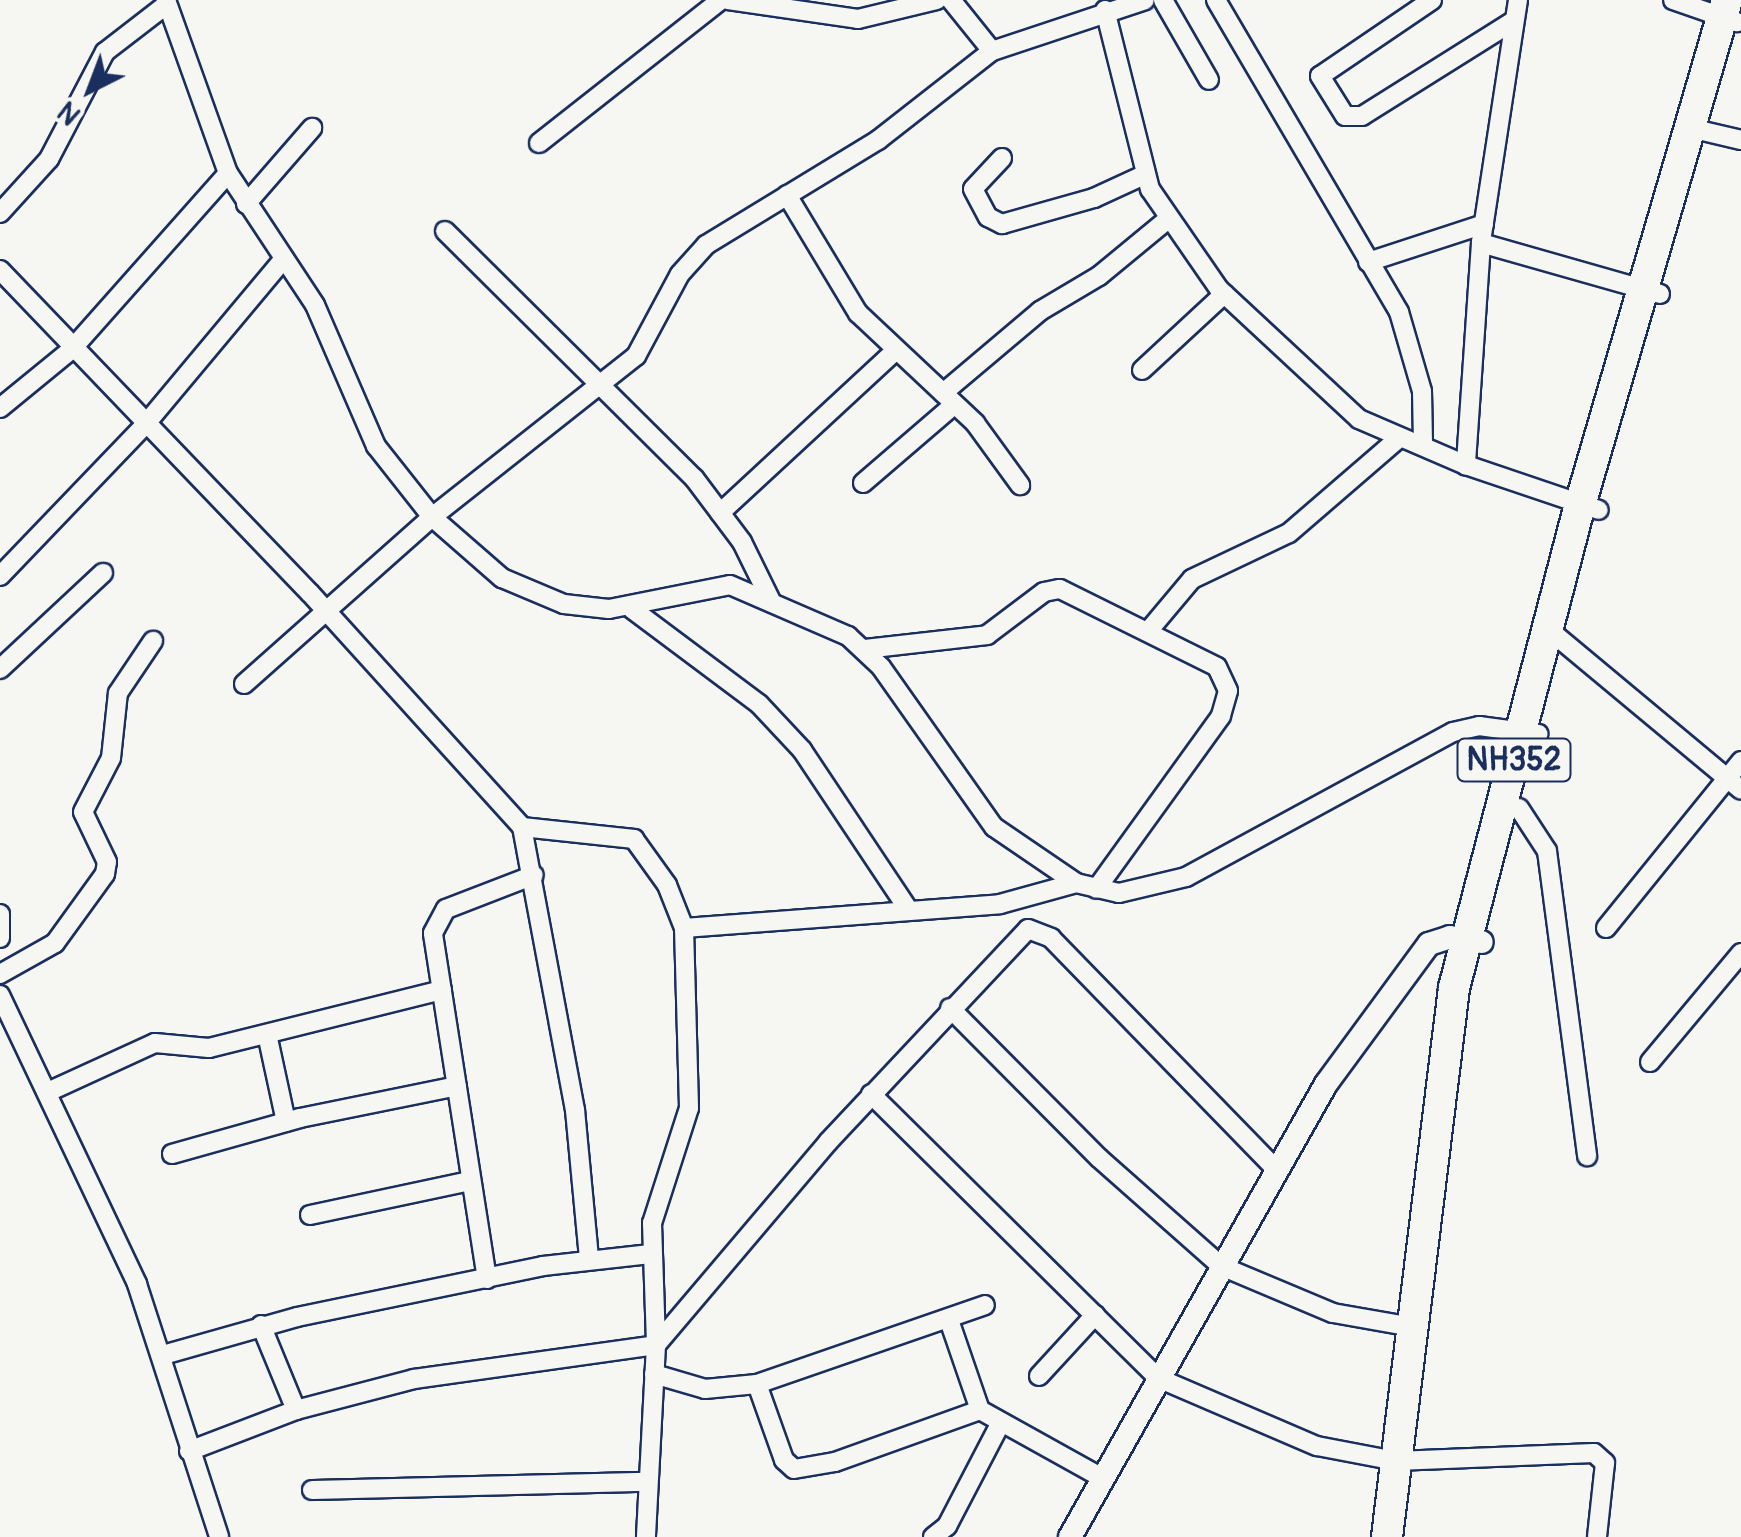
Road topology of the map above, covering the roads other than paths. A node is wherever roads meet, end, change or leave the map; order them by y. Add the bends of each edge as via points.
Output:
1 (725, 0) edge
2 (937, 0) edge
3 (951, 0) edge
4 (1145, 0) edge
5 (1163, 0) edge
6 (1216, 0) edge
7 (1432, 0) edge
8 (1518, 0) edge
9 (1673, 0) edge
10 (166, 2) edge
11 (1105, 10) junction
12 (1732, 12) edge
13 (1512, 22) junction
14 (992, 51) junction
15 (1209, 80) dead end
16 (312, 128) dead end
17 (1698, 130) junction
18 (1741, 140) edge
19 (538, 142) dead end
20 (1002, 158) dead end
21 (228, 173) junction
22 (1144, 175) junction
23 (787, 195) junction
24 (246, 204) junction
25 (0, 213) edge
26 (1167, 220) junction
27 (1484, 224) junction
28 (445, 231) dead end
29 (1481, 243) junction
30 (284, 260) junction
31 (1368, 262) junction
32 (0, 270) edge
33 (1652, 292) junction
34 (1224, 294) junction
35 (72, 350) junction
36 (894, 351) junction
37 (1142, 370) dead end
38 (603, 385) junction
39 (949, 399) junction
40 (0, 408) edge
41 (144, 426) junction
42 (1399, 438) junction
43 (1423, 445) junction
44 (1466, 464) junction
45 (863, 483) dead end
46 (1020, 485) dead end
47 (1590, 508) junction
48 (720, 513) junction
49 (432, 518) junction
50 (104, 573) dead end
51 (0, 576) edge
52 (770, 598) junction
53 (632, 609) junction
54 (327, 613) junction
55 (1150, 630) junction
56 (1556, 635) junction
57 (153, 640) dead end
58 (866, 650) junction
59 (0, 669) edge
60 (244, 684) dead end
61 (1530, 732) junction
62 (1741, 762) edge
63 (1734, 784) edge
64 (1518, 808) junction
65 (522, 827) junction
66 (534, 874) junction
67 (1076, 883) junction
68 (1096, 889) junction
69 (908, 908) junction
70 (0, 914) edge
71 (684, 928) junction
72 (1606, 928) dead end
73 (0, 938) edge
74 (1475, 940) junction
75 (1741, 953) edge
76 (0, 974) edge
77 (442, 990) junction
78 (0, 995) edge
79 (950, 1008) junction
80 (268, 1034) junction
81 (1650, 1062) dead end
82 (457, 1086) junction
83 (50, 1091) junction
84 (872, 1094) junction
85 (286, 1122) junction
86 (172, 1154) dead end
87 (1587, 1156) dead end
88 (1276, 1169) junction
89 (470, 1181) junction
90 (310, 1215) dead end
91 (650, 1254) junction
92 (589, 1259) junction
93 (1221, 1266) junction
94 (487, 1279) junction
95 (985, 1305) dead end
96 (1095, 1315) junction
97 (949, 1320) junction
98 (261, 1325) junction
99 (1412, 1326) junction
100 (656, 1345) junction
101 (163, 1354) junction
102 (654, 1374) junction
103 (1039, 1376) dead end
104 (1158, 1378) junction
105 (757, 1384) junction
106 (296, 1410) junction
107 (980, 1410) junction
108 (1000, 1424) junction
109 (189, 1451) junction
110 (1404, 1462) junction
111 (1102, 1478) junction
112 (648, 1482) junction
113 (312, 1490) dead end
114 (219, 1537) edge
115 (646, 1537) edge
116 (933, 1537) edge
117 (1070, 1537) edge
118 (1387, 1537) edge
119 (1403, 1537) edge
120 (1597, 1537) edge

1 - 2 street via 858,19
1 - 19 street
3 - 14 street
4 - 11 street
5 - 15 street
6 - 31 street
7 - 13 street via 1320,76 1346,116 1362,116
8 - 13 street
9 - 12 street
10 - 21 street
10 - 25 street via 105,52 49,159
11 - 14 street
11 - 22 street
12 - 17 highway, NH352
13 - 27 street
14 - 23 street via 878,140
16 - 24 street
17 - 18 street
17 - 33 highway, NH352
20 - 22 street via 973,189 988,217 1002,224 1094,198
21 - 24 street
21 - 35 street
22 - 26 street
23 - 36 street via 858,313
23 - 38 street via 706,244 680,274 636,356
24 - 30 street
26 - 34 street
26 - 39 street via 1099,276 1040,311
27 - 29 street
27 - 31 street
28 - 38 street
29 - 33 street
29 - 44 street
30 - 41 street
30 - 49 street via 315,306 376,446
31 - 43 street via 1410,338 1426,415
32 - 35 street
33 - 47 highway, NH352
34 - 37 street
34 - 42 street via 1359,419
35 - 40 street
35 - 41 street
36 - 39 street
36 - 48 street
38 - 48 street
38 - 49 street
39 - 45 street
39 - 46 street
41 - 51 street
41 - 54 street
42 - 43 street
42 - 55 street via 1289,532 1192,579
43 - 44 street
44 - 47 street
47 - 56 highway, NH352
48 - 52 street
49 - 53 street via 473,558 535,594 587,608
49 - 54 street
50 - 59 street
52 - 53 street via 730,585
52 - 58 street
53 - 69 street via 759,704 802,750
54 - 60 street
54 - 65 street
55 - 58 street via 1052,589 987,635
55 - 68 street via 1217,667 1227,698 1207,740
56 - 61 highway, NH352
56 - 63 street
57 - 76 street via 118,692 111,758 83,812 107,862 105,874 55,943
58 - 67 street via 994,826
61 - 64 highway, NH352
61 - 68 street via 1452,732 1186,877 1136,892
61 - 74 highway, NH352
62 - 63 street
63 - 72 street
64 - 74 highway, NH352
64 - 87 street via 1548,851
65 - 66 street
65 - 71 street via 634,839 666,885
66 - 77 street via 438,916 433,933
66 - 92 street via 580,1145
67 - 68 street
67 - 69 street via 1000,904
69 - 71 street
70 - 73 street
71 - 91 street via 688,1108 657,1205
74 - 88 street via 1437,939 1422,952 1326,1084
74 - 99 highway, NH352 via 1454,988
74 - 110 highway, NH352
75 - 81 street
77 - 80 street
77 - 82 street
78 - 83 street
79 - 84 street
79 - 88 street via 1023,932 1042,932
79 - 93 street via 1099,1158
80 - 83 street via 209,1048 155,1043
80 - 85 street
82 - 85 street
82 - 89 street
83 - 101 street
84 - 96 street
84 - 100 street
85 - 86 street
88 - 93 street
89 - 90 street
89 - 94 street
91 - 92 street
91 - 100 street
92 - 94 street
93 - 99 street via 1333,1313
93 - 104 street
94 - 98 street
95 - 97 street
96 - 103 street
96 - 104 street
97 - 105 street
97 - 107 street
98 - 101 street
98 - 106 street
99 - 110 highway, NH352
100 - 102 street
100 - 106 street via 493,1364
101 - 109 street
102 - 105 street via 706,1389
102 - 112 street
104 - 110 street via 1316,1446
104 - 111 street
105 - 107 street via 784,1460 794,1470
106 - 109 street
107 - 108 street
108 - 111 street
108 - 116 street via 955,1513
109 - 114 street
110 - 118 highway, NH352
110 - 119 highway, NH352
110 - 120 street via 1600,1454 1605,1463
111 - 117 street
112 - 113 street
112 - 115 street

